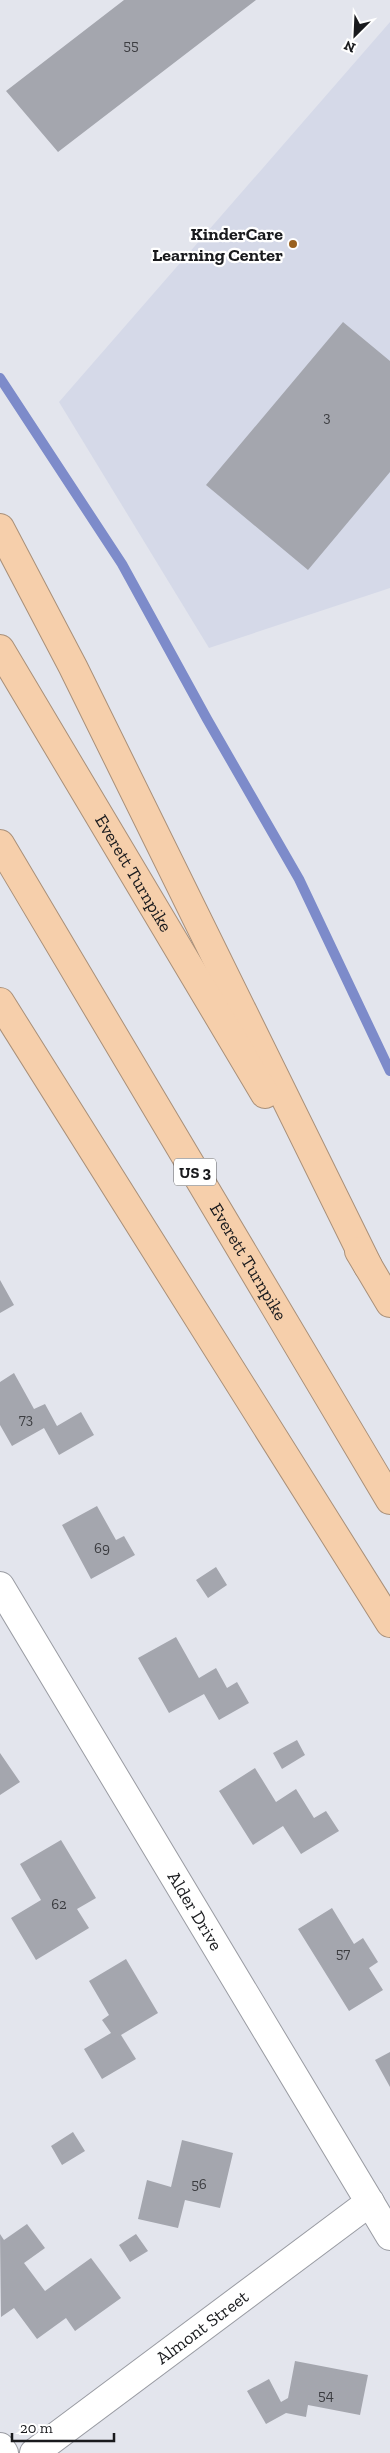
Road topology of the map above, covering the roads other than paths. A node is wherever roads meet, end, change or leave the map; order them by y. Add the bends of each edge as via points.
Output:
1 (0, 528) edge
2 (0, 649) edge
3 (0, 844) edge
4 (0, 1002) edge
5 (368, 1266) junction
6 (390, 1303) edge
7 (390, 1500) edge
8 (0, 1586) edge
9 (390, 1623) edge
10 (370, 2202) junction
11 (390, 2236) edge
12 (0, 2447) edge
13 (4, 2453) edge
14 (34, 2453) edge

1 - 5 highway via 74,667
2 - 5 highway, Everett Turnpike
3 - 7 highway, Everett Turnpike / US 3
4 - 9 highway
5 - 6 highway, Everett Turnpike
8 - 10 street, Alder Drive
10 - 11 street, Alder Drive
10 - 14 street, Almont Street
12 - 13 street

